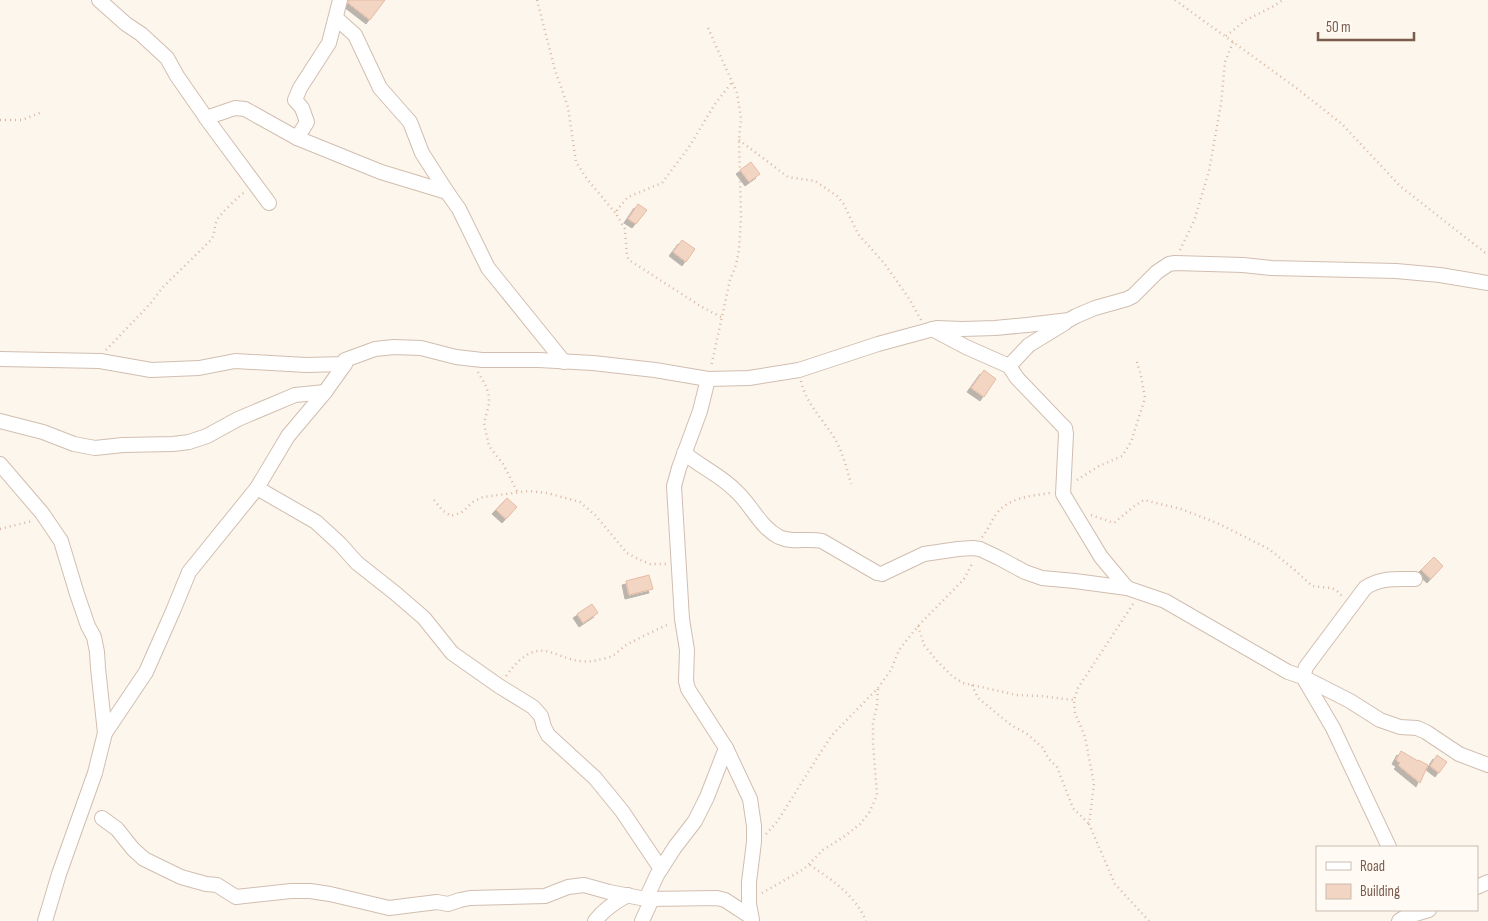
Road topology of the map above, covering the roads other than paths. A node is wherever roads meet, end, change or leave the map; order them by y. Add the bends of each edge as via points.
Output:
1 (100, 0) edge
2 (340, 0) edge
3 (336, 18) junction
4 (206, 118) junction
5 (297, 138) junction
6 (446, 192) junction
7 (269, 203) dead end
8 (1488, 283) edge
9 (1070, 320) junction
10 (929, 330) junction
11 (0, 359) edge
12 (564, 362) junction
13 (346, 364) junction
14 (1009, 366) junction
15 (708, 379) junction
16 (325, 392) junction
17 (0, 421) edge
18 (684, 452) junction
19 (0, 464) edge
20 (257, 488) junction
21 (1415, 579) dead end
22 (1127, 588) junction
23 (1302, 677) junction
24 (105, 733) junction
25 (726, 748) junction
26 (1488, 765) edge
27 (102, 818) dead end
28 (1389, 846) edge
29 (661, 870) junction
30 (628, 895) junction
31 (649, 899) junction
32 (1426, 911) edge
33 (750, 913) edge
34 (1403, 920) edge
35 (45, 921) edge
36 (595, 921) edge
37 (642, 921) edge

1 - 4 street via 167,58
2 - 3 street
3 - 5 street via 329,43 295,100 307,122
3 - 6 street via 355,34 380,88 410,122 422,153
4 - 5 street via 235,108 245,109
4 - 7 street
5 - 6 street via 381,172
6 - 12 street via 459,209 488,268
8 - 9 street via 1440,274 1396,271 1175,263 1157,272 1133,296
9 - 10 street via 995,328
9 - 14 street via 1029,345
10 - 14 street
10 - 15 street via 799,370 749,378
11 - 13 street via 93,360 151,370 199,368 235,361
12 - 13 street via 482,360 421,348 394,347 375,349 345,360
12 - 15 street via 656,370
13 - 16 street
14 - 22 street via 1065,428 1063,494 1100,557
15 - 18 street
16 - 17 street via 295,395 207,436 173,444 94,448
16 - 20 street via 288,436
18 - 22 street via 727,482 766,527 780,537 822,541 877,573 882,574 924,554 977,549 1042,578
18 - 25 street via 674,486 674,503 687,650 686,681
19 - 24 street via 61,541 98,652
20 - 24 street via 188,572 146,672
20 - 29 street via 316,522 357,563 424,618 452,653 533,707 541,716 548,735 595,778 622,811
21 - 23 street via 1387,579 1365,588 1306,667
22 - 23 street via 1165,601
23 - 26 street via 1380,720 1400,727 1417,728 1459,754
23 - 28 street via 1333,728
24 - 35 street via 95,773 58,874
25 - 29 street via 695,820
25 - 33 street via 750,799 754,826
27 - 30 street via 117,829 144,859 181,877 217,885 236,897 310,891 389,908 437,902 448,904 470,898 545,896 584,885
29 - 31 street
30 - 31 street
30 - 36 street via 613,903
31 - 33 street via 717,898
31 - 37 street
32 - 34 street

